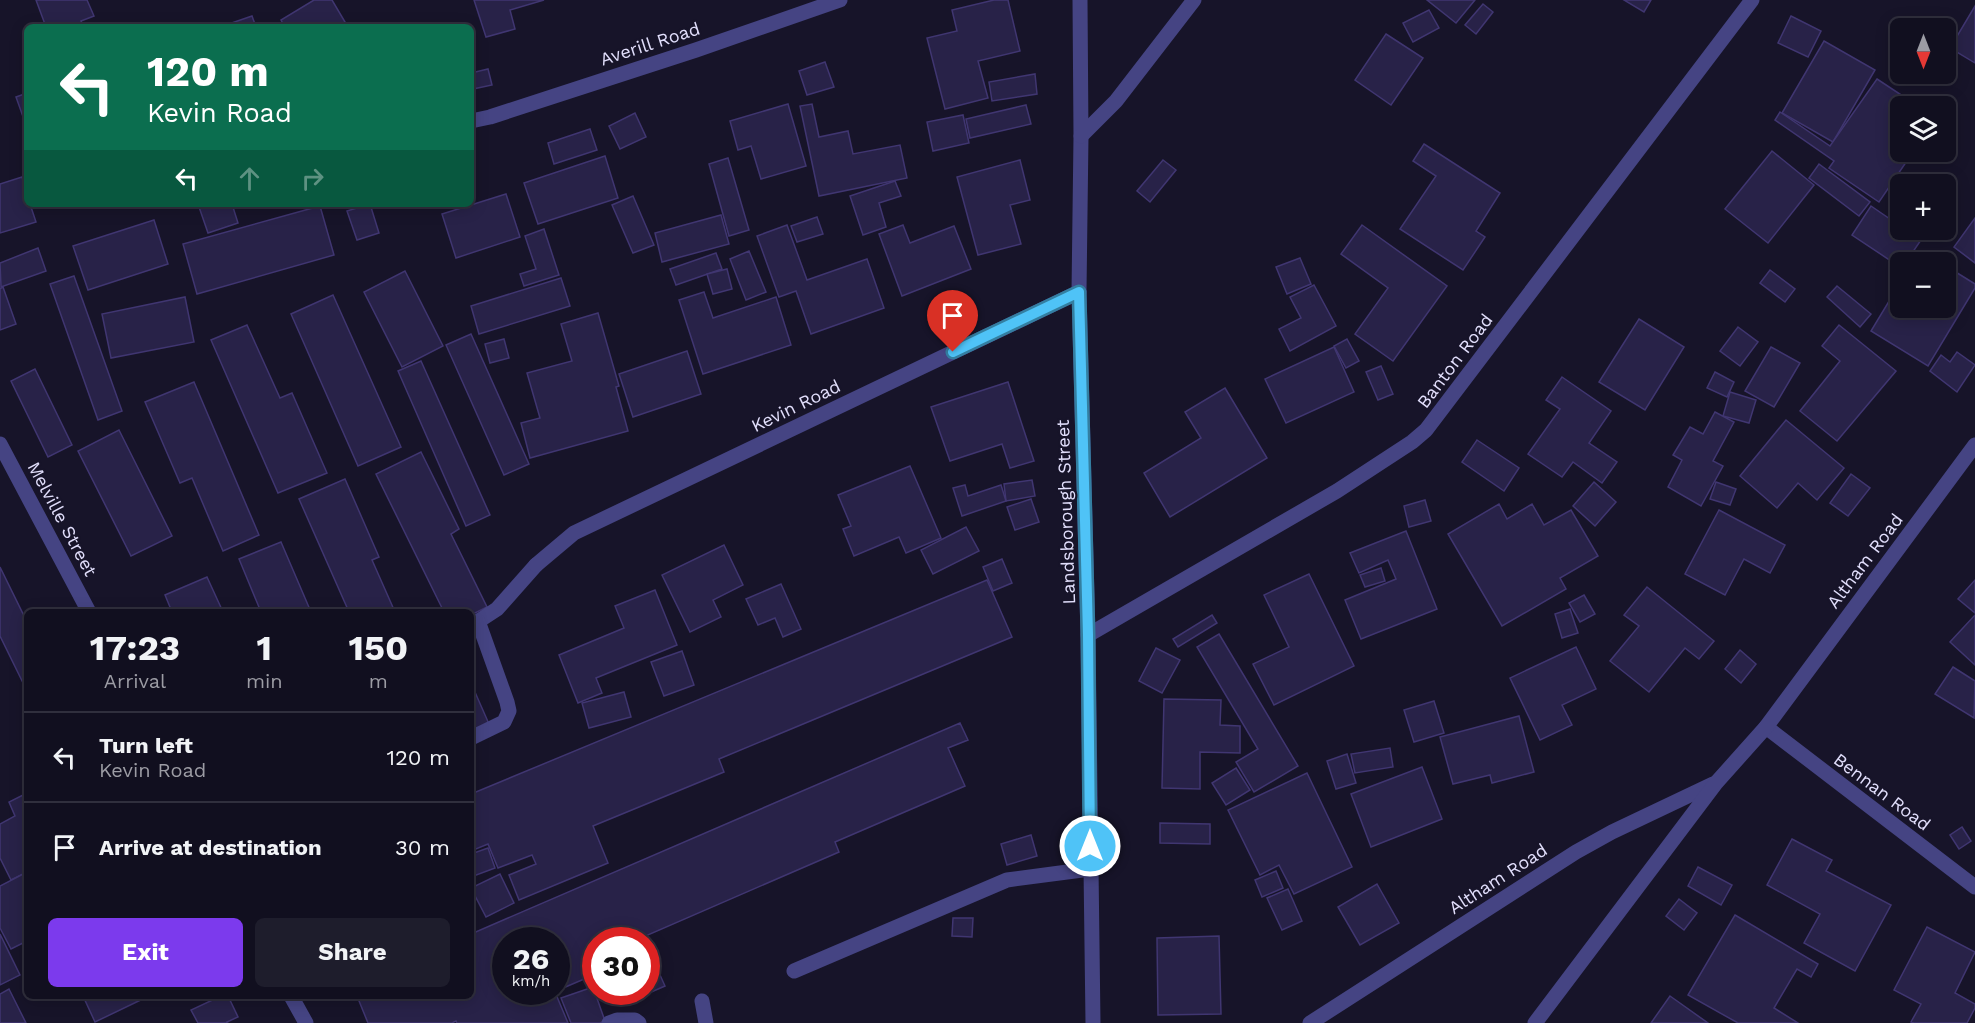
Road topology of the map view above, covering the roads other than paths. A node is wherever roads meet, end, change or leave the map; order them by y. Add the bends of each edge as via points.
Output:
1 (840, 0) edge
2 (1080, 0) edge
3 (1194, 0) edge
4 (1752, 0) edge
5 (474, 120) edge
6 (1081, 136) junction
7 (1079, 292) junction
8 (0, 444) edge
9 (1975, 445) edge
10 (86, 609) edge
11 (475, 623) edge
12 (1088, 635) junction
13 (1766, 727) junction
14 (474, 737) edge
15 (1716, 783) junction
16 (1090, 869) junction
17 (1975, 887) edge
18 (794, 971) dead end
19 (293, 999) edge
20 (702, 1001) dead end
21 (306, 1023) edge
22 (609, 1023) edge
23 (639, 1023) edge
24 (706, 1023) edge
25 (1093, 1023) edge
26 (1310, 1023) edge
27 (1535, 1023) edge

1 - 5 street, Averill Road via 686,54
2 - 6 street, Landsborough Street
3 - 6 street via 1116,101
4 - 12 street, Banton Road via 1426,430 1337,491
6 - 7 street, Landsborough Street
7 - 11 street, Kevin Road via 574,533 536,565 497,609
7 - 12 street, Landsborough Street
8 - 10 street, Melville Street
9 - 13 street, Altham Road
11 - 14 street via 509,711 504,722
12 - 16 street, Landsborough Street
13 - 15 street, Altham Road
13 - 17 street, Bennan Road
15 - 26 street, Altham Road via 1576,852
15 - 27 street, Altham Road
16 - 18 street via 1007,880
16 - 25 street, Landsborough Street
19 - 21 street
20 - 24 street
22 - 23 street

